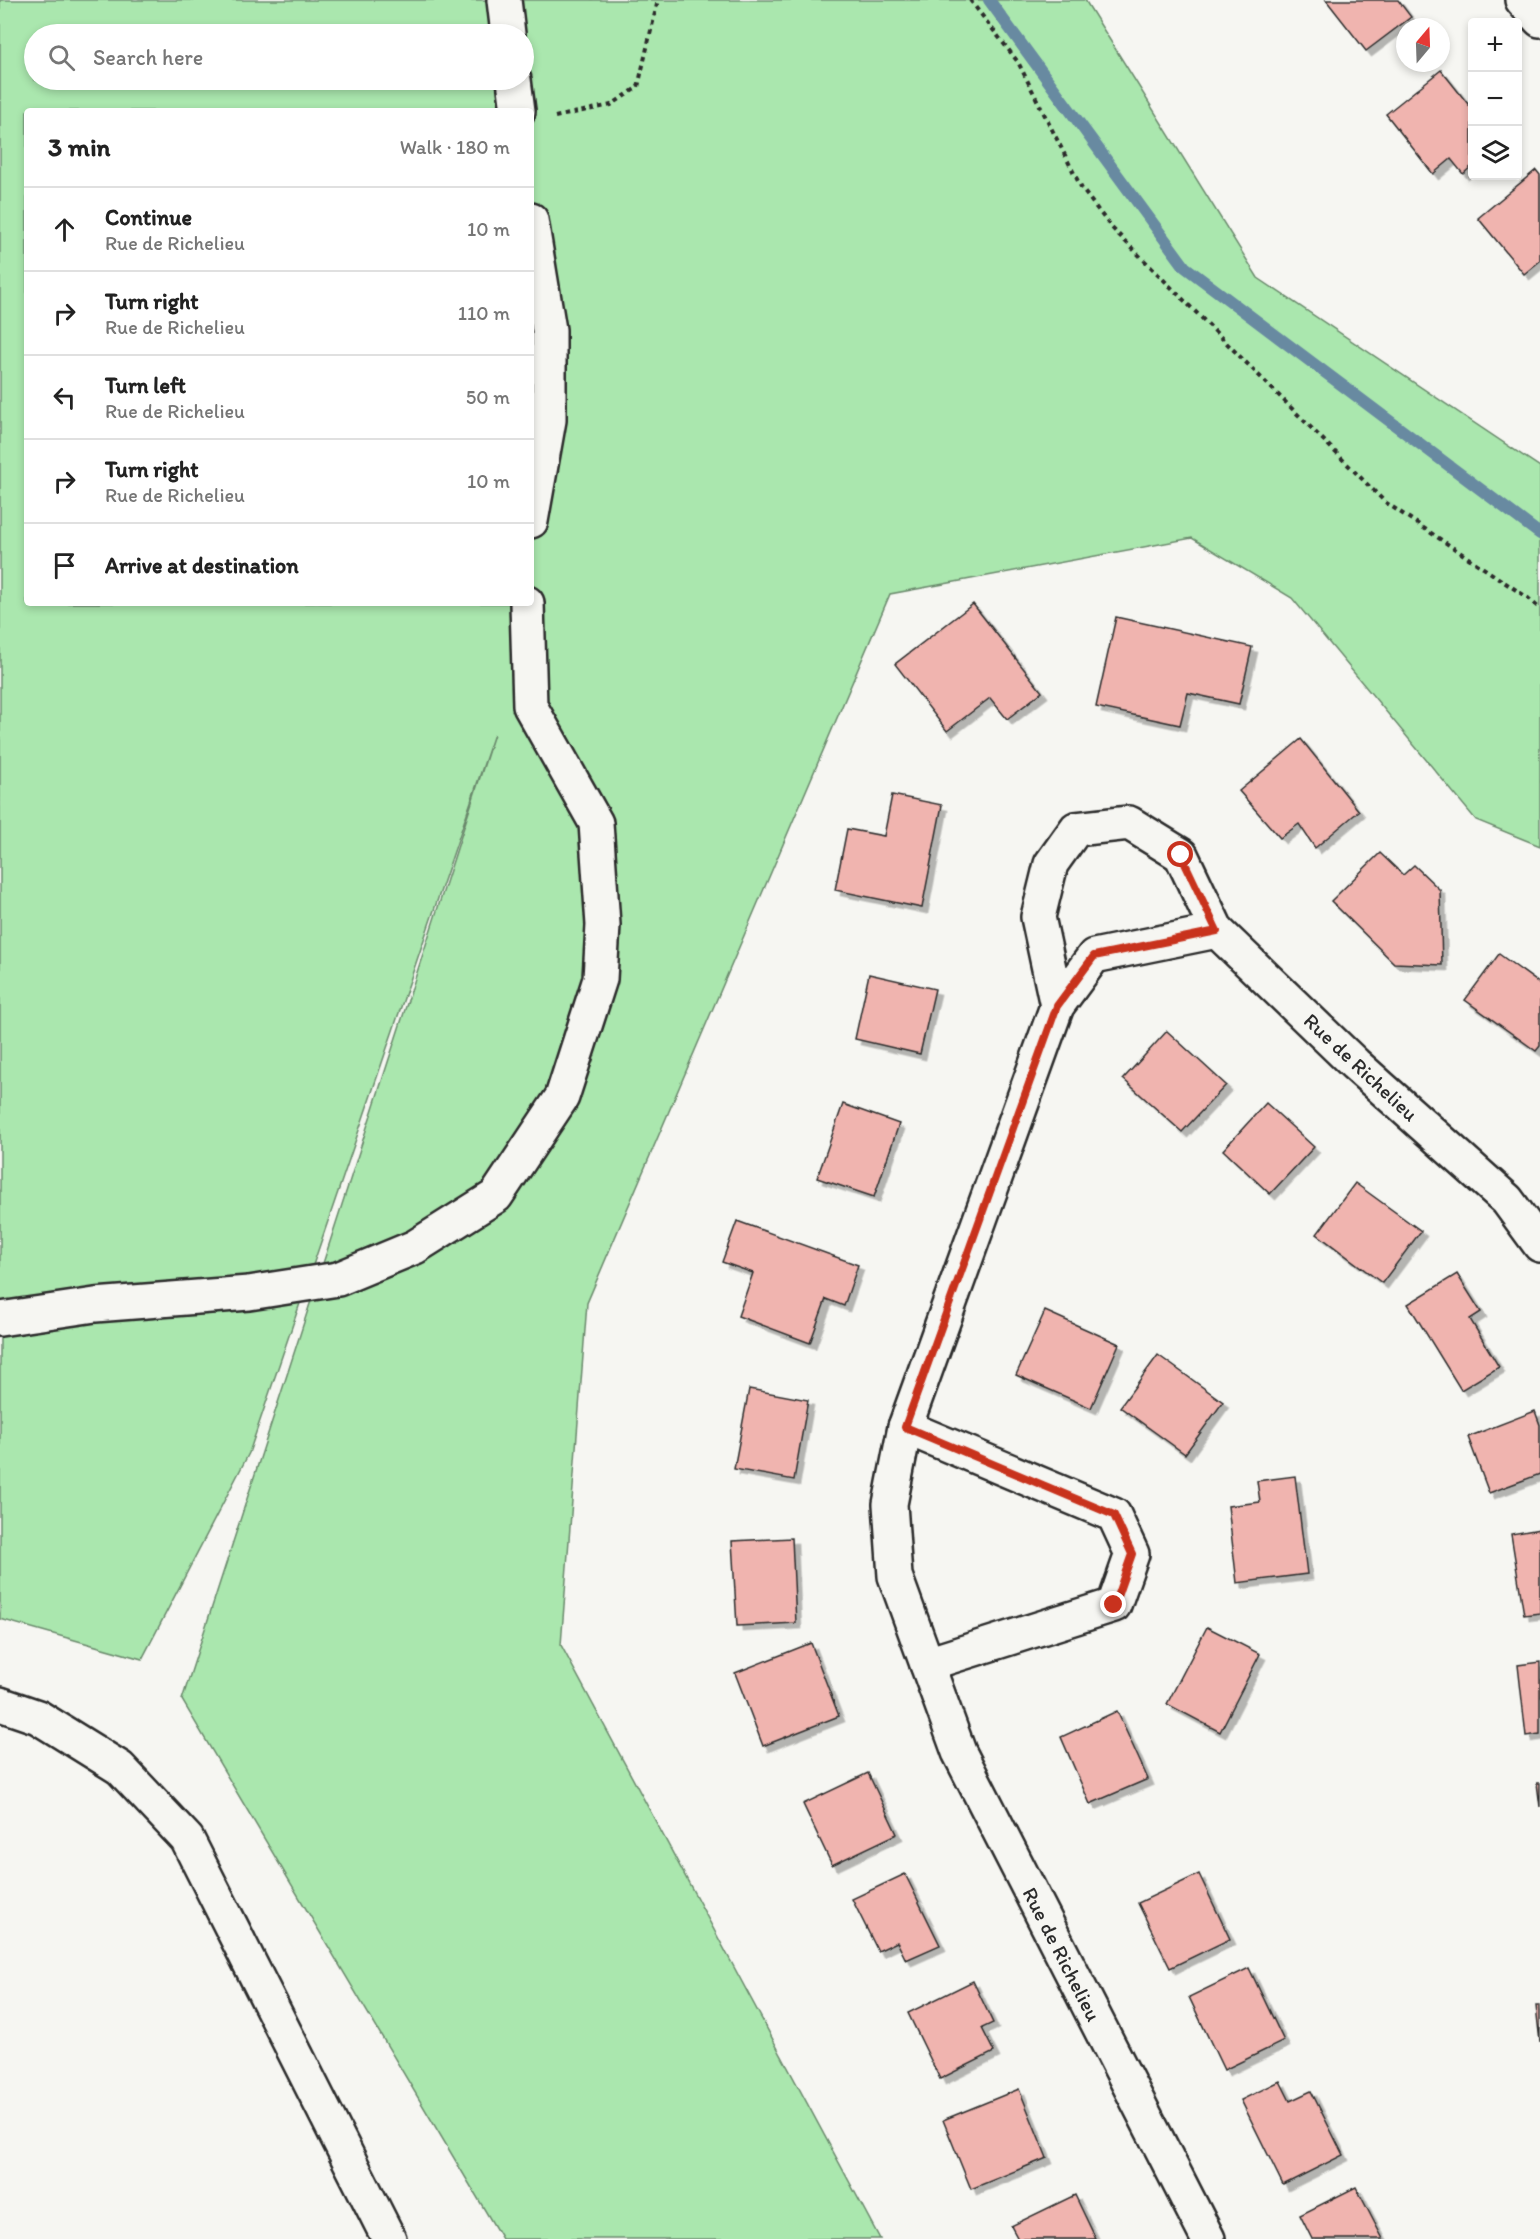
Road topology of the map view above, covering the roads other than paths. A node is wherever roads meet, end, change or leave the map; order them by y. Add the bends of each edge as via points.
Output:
1 (504, 0) edge
2 (1522, 0) edge
3 (1540, 20) edge
4 (507, 24) edge
5 (515, 90) edge
6 (518, 108) edge
7 (534, 238) edge
8 (534, 503) edge
9 (527, 606) edge
10 (1217, 931) junction
11 (1057, 1006) junction
12 (1507, 1200) junction
13 (1540, 1208) edge
14 (1540, 1245) edge
15 (0, 1319) edge
16 (905, 1427) junction
17 (927, 1664) junction
18 (0, 1704) edge
19 (388, 2239) edge
20 (1208, 2239) edge

1 - 4 street
2 - 3 street
5 - 6 street
7 - 8 street via 549,330 549,420
9 - 15 street via 530,705 596,823 603,925 600,979 562,1097 496,1196 415,1247 338,1279 249,1293 95,1305
10 - 11 street, Rue de Richelieu via 1094,956
10 - 11 street, Rue de Richelieu via 1181,855 1129,823 1076,829 1051,864 1038,917
10 - 12 street, Rue de Richelieu via 1355,1064
11 - 16 street, Rue de Richelieu
12 - 13 street, Rue de Richelieu
12 - 14 street, Rue de Richelieu
16 - 17 street, Rue de Richelieu via 890,1504 895,1576
16 - 17 street via 1114,1515 1132,1554 1114,1605
17 - 20 street, Rue de Richelieu via 959,1752
18 - 19 street via 38,1717 120,1768 187,1839

